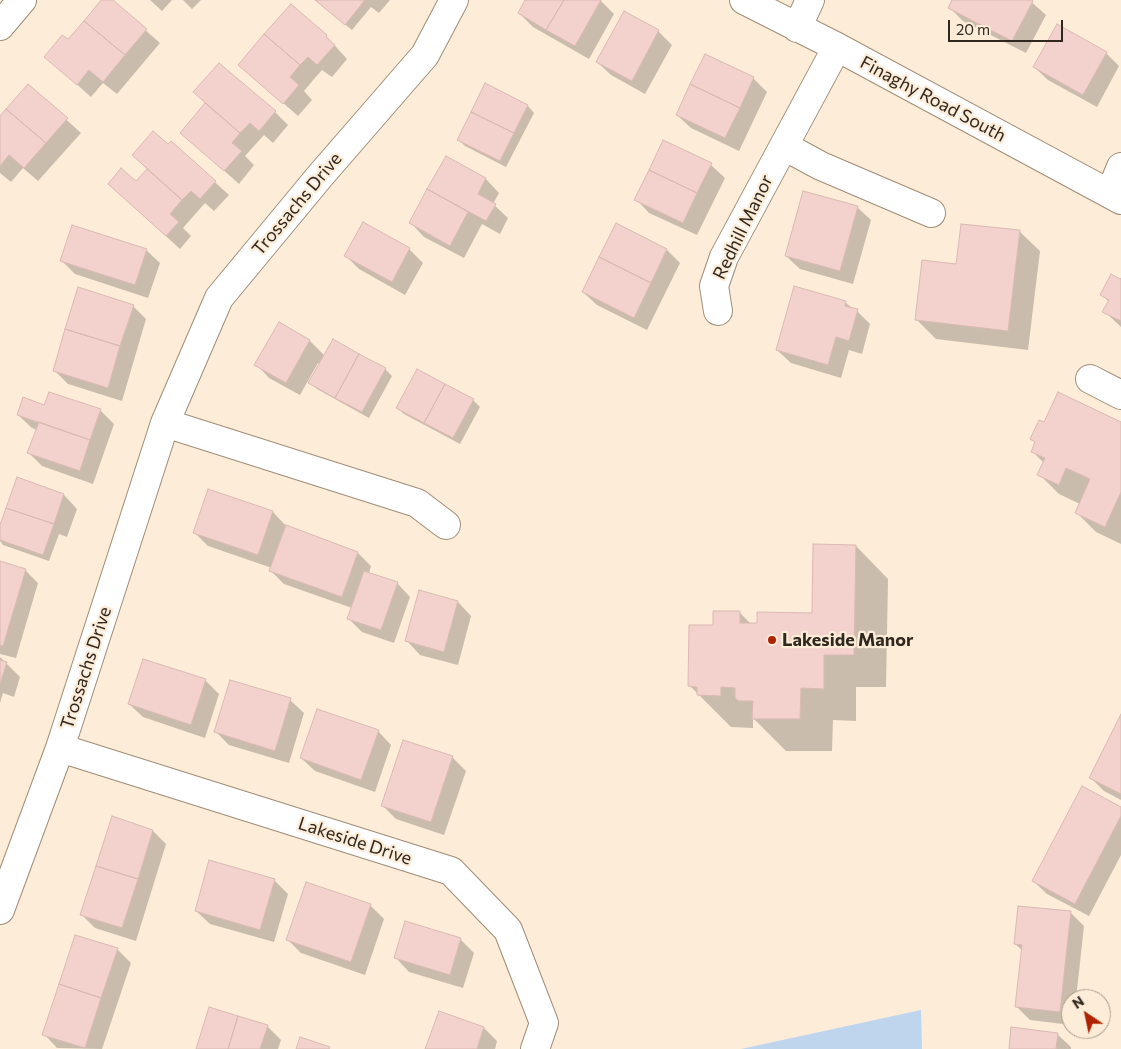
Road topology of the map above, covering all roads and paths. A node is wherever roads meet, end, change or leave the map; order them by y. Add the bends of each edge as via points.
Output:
1 (22, 0) edge
2 (454, 0) edge
3 (744, 0) edge
4 (810, 0) edge
5 (0, 26) edge
6 (797, 28) junction
7 (838, 47) junction
8 (784, 146) junction
9 (1121, 167) edge
10 (1116, 197) edge
11 (931, 213) dead end
12 (718, 312) dead end
13 (1090, 378) dead end
14 (1121, 395) edge
15 (165, 422) junction
16 (446, 525) dead end
17 (60, 748) junction
18 (0, 910) edge
19 (535, 1049) edge

1 - 5 street
2 - 15 street, Trossachs Drive via 425,55 219,298
3 - 6 street, Finaghy Road South
4 - 6 street
6 - 7 street, Finaghy Road South
7 - 8 street, Redhill Manor
7 - 10 street, Finaghy Road South
8 - 11 street via 821,166
8 - 12 street, Redhill Manor via 724,257 714,286
9 - 10 street
13 - 14 street
15 - 16 street via 417,504
15 - 17 street, Trossachs Drive
17 - 18 street, Trossachs Drive
17 - 19 street, Lakeside Drive via 451,871 508,930 544,1023

